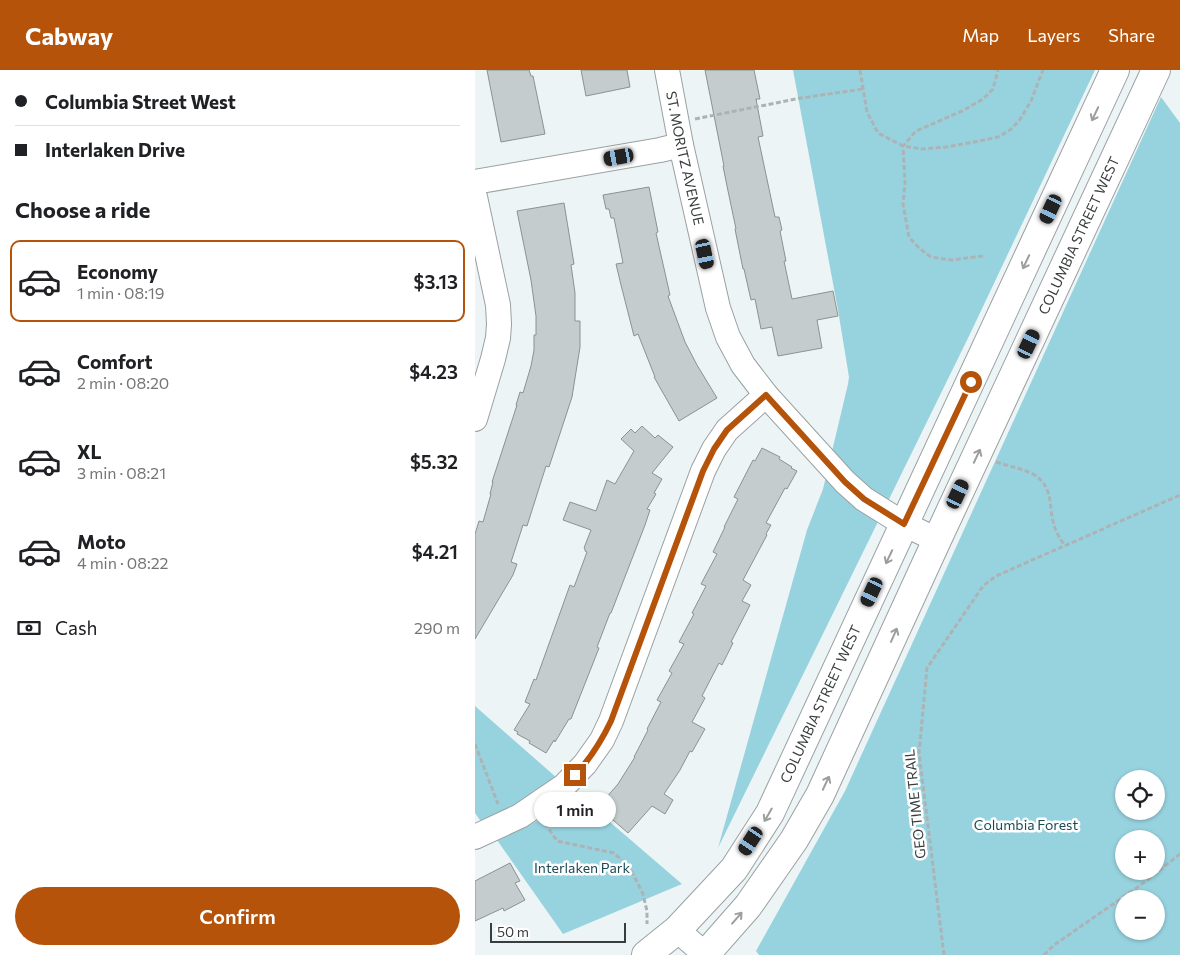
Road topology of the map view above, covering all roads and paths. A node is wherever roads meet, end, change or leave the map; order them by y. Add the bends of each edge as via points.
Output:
1 (667, 70) edge
2 (860, 70) edge
3 (998, 70) edge
4 (1043, 70) edge
5 (1115, 70) edge
6 (1156, 70) edge
7 (863, 89) junction
8 (689, 120) dead end
9 (681, 145) junction
10 (903, 146) junction
11 (475, 182) edge
12 (475, 197) edge
13 (983, 256) dead end
14 (766, 395) junction
15 (475, 419) edge
16 (994, 462) dead end
17 (1180, 495) edge
18 (904, 524) junction
19 (937, 540) junction
20 (1065, 546) junction
21 (475, 744) edge
22 (499, 807) dead end
23 (542, 818) dead end
24 (475, 837) edge
25 (1180, 854) edge
26 (677, 930) junction
27 (647, 942) edge
28 (705, 955) edge
29 (944, 955) edge
30 (1045, 955) edge

1 - 9 street, ST. MORITZ AVENUE
2 - 7 path
3 - 10 path via 993,90 983,99 916,131
4 - 10 path via 1019,121 998,137 946,147 922,149
5 -> 18 main road, COLUMBIA STREET WEST
19 -> 6 main road, COLUMBIA STREET WEST
7 - 8 path
7 - 10 path via 867,112 878,133
9 - 11 street
9 - 14 street, ST. MORITZ AVENUE via 718,308 743,365
10 - 13 path via 903,204 909,237 931,257 951,260
12 - 15 street via 498,304 499,324 493,359
14 - 18 street, ST. MORITZ AVENUE via 845,482 864,499
14 - 24 street via 727,430 703,471 602,740 564,786 520,816
16 - 20 path via 1042,481 1050,495 1055,528
17 - 20 path, GEO TIME TRAIL
18 - 19 street, ST. MORITZ AVENUE
18 -> 26 main road, COLUMBIA STREET WEST via 769,813 733,868
28 -> 19 main road, COLUMBIA STREET WEST via 748,906 794,840 820,795
20 - 29 path, GEO TIME TRAIL via 996,576 983,586 927,668 919,753
21 - 22 path
23 - 27 path via 557,841 614,853 630,868 643,894 647,911
25 - 30 path via 1054,944
26 - 27 main road, COLUMBIA STREET WEST
26 - 28 street

